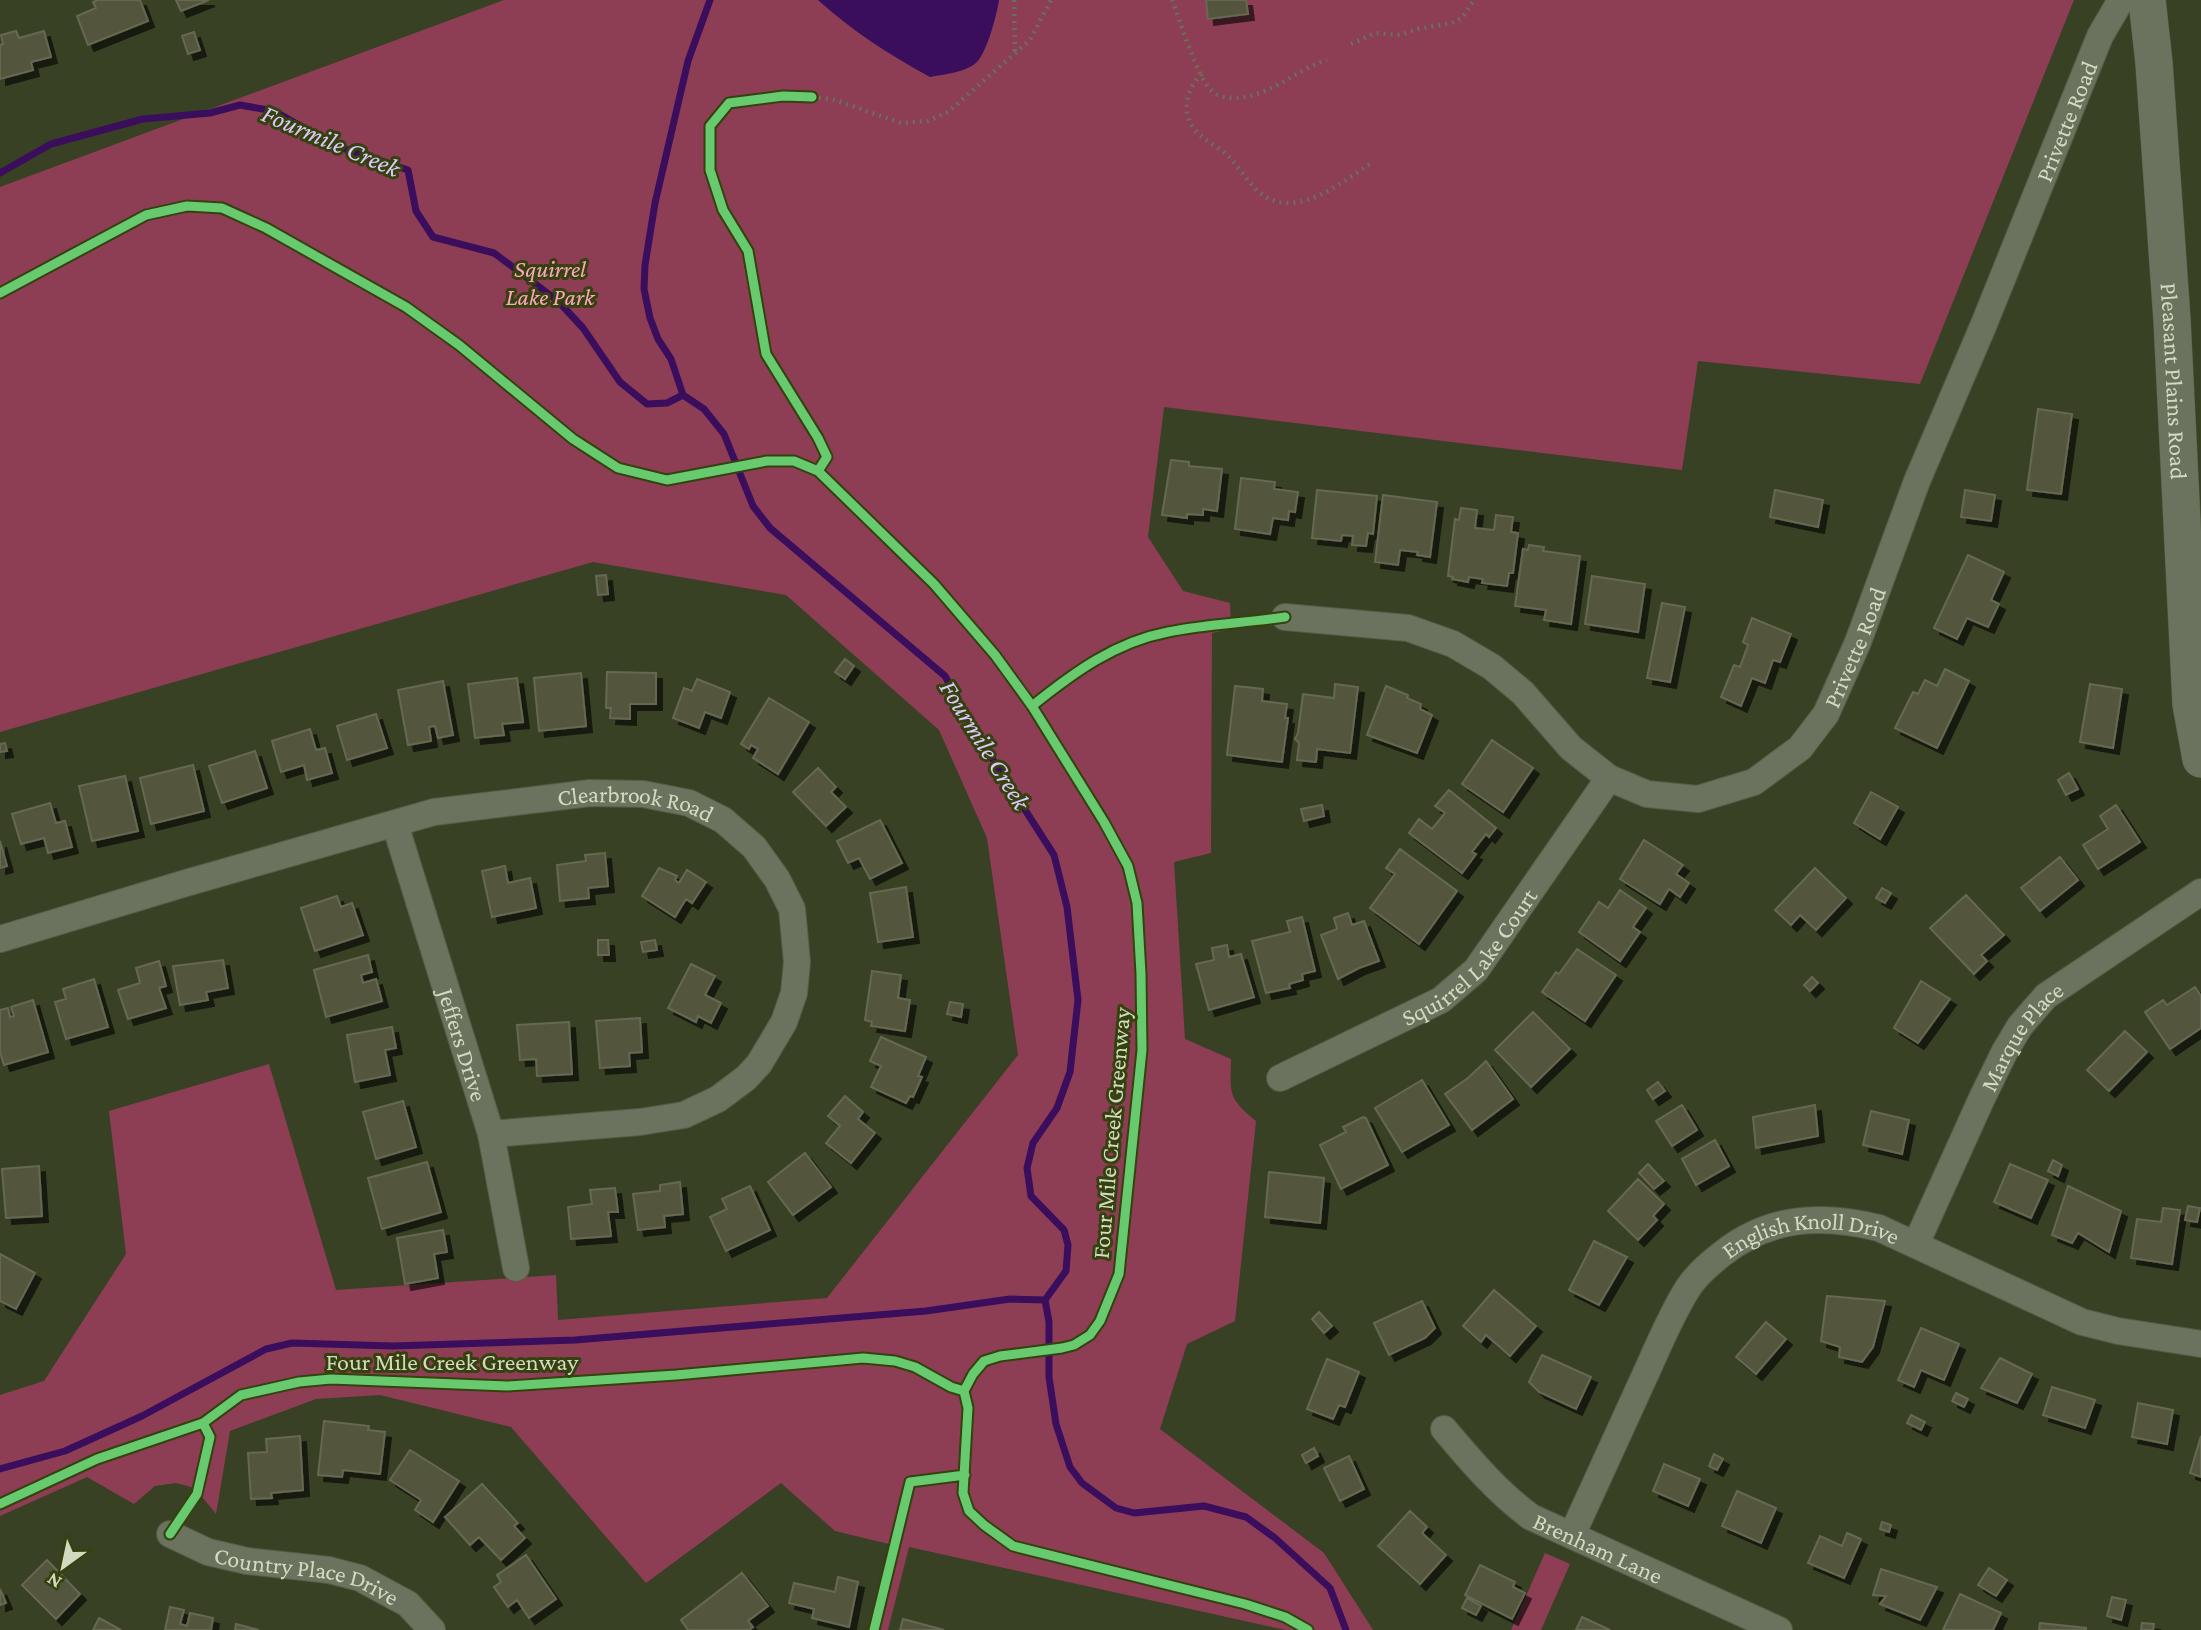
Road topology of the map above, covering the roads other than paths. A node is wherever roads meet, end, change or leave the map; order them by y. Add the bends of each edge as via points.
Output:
1 (2121, 0) edge
2 (2147, 0) edge
3 (1285, 617) dead end
4 (2201, 759) edge
5 (1609, 778) junction
6 (396, 824) junction
7 (2201, 892) edge
8 (0, 939) edge
9 (1280, 1078) dead end
10 (491, 1134) junction
11 (1916, 1244) junction
12 (516, 1268) dead end
13 (2201, 1344) edge
14 (1444, 1429) dead end
15 (170, 1534) dead end
16 (1572, 1535) junction
17 (432, 1630) edge
18 (1779, 1630) edge

1 - 5 street, Privette Road via 2100,36 1826,714 1800,748 1754,782 1698,799 1647,794
2 - 4 street, Pleasant Plains Road via 2172,320 2190,704
3 - 5 street, Privette Road via 1408,628 1453,644 1513,684 1571,748
5 - 9 street, Squirrel Lake Court via 1476,970 1441,1000
6 - 8 street, Clearbrook Road
6 - 10 street, Jeffers Drive
6 - 10 street, Clearbrook Road via 434,812 590,793 643,794 689,803 723,820 754,847 792,909 797,962 794,993 784,1022 759,1064 718,1099 684,1115 640,1122
7 - 11 street, Marque Place via 2046,996 2020,1027 1982,1098
10 - 12 street, Jeffers Drive
11 - 13 street, English Knoll Drive via 2082,1322
11 - 16 street, English Knoll Drive via 1847,1220 1802,1219 1736,1243 1704,1268 1670,1322
14 - 16 street, Brenham Lane via 1512,1503
15 - 17 street, Country Place Drive via 208,1552 360,1578 408,1604
16 - 18 street, Brenham Lane

